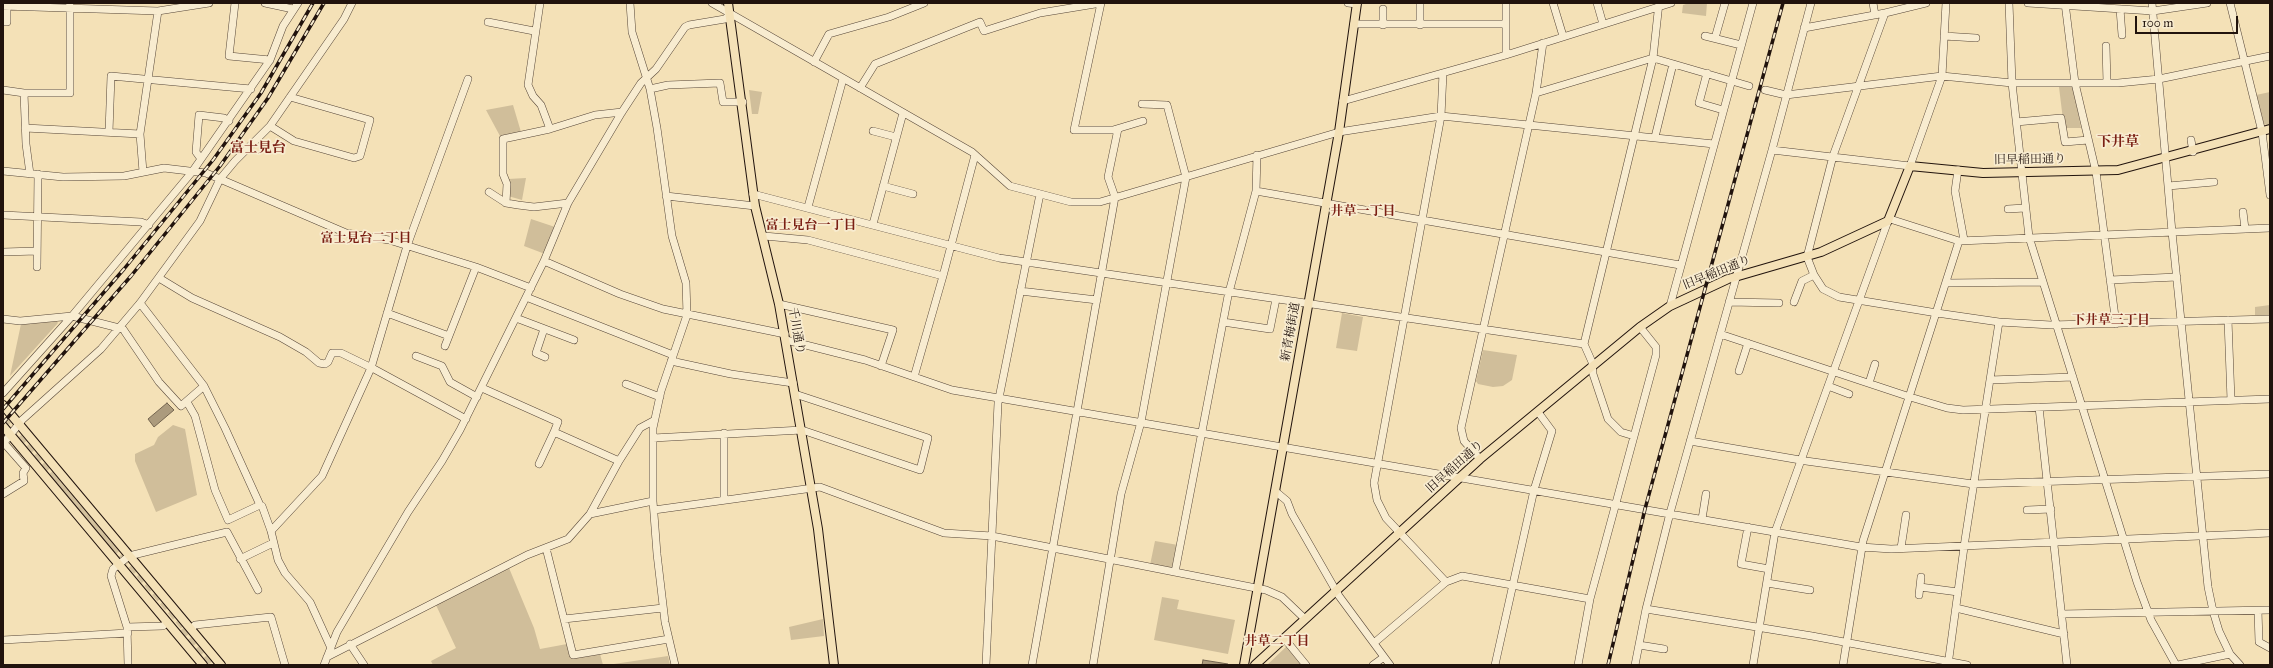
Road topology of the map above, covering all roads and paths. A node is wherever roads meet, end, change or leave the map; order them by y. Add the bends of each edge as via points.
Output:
1 (209, 3) edge
2 (235, 3) edge
3 (265, 3) edge
4 (352, 3) edge
5 (540, 3) edge
6 (630, 3) edge
7 (712, 3) edge
8 (728, 3) edge
9 (924, 3) edge
10 (1101, 3) edge
11 (1348, 3) edge
12 (1420, 3) edge
13 (1506, 3) edge
14 (1553, 3) edge
15 (1597, 3) edge
16 (1671, 3) edge
17 (1725, 3) edge
18 (1753, 3) edge
19 (1811, 3) edge
20 (1873, 3) edge
21 (1926, 3) edge
22 (1946, 3) edge
23 (2009, 3) edge
24 (2028, 3) edge
25 (2152, 3) edge
26 (2207, 3) edge
27 (2230, 3) edge
28 (1357, 4) edge
29 (2065, 4) edge
30 (912, 5) edge
31 (1659, 5) edge
32 (1909, 5) edge
33 (5, 6) edge
34 (70, 6) edge
35 (296, 6) edge
36 (1383, 9) dead end
37 (2120, 9) junction
38 (158, 11) junction
39 (2153, 11) junction
40 (1885, 13) junction
41 (730, 14) junction
42 (1875, 15) junction
43 (3, 22) edge
44 (488, 22) dead end
45 (1354, 24) junction
46 (1383, 24) junction
47 (1506, 24) junction
48 (1603, 24) junction
49 (1420, 25) junction
50 (1804, 28) junction
51 (534, 32) junction
52 (2122, 35) dead end
53 (1563, 36) junction
54 (1705, 36) dead end
55 (1944, 36) junction
56 (1715, 38) junction
57 (1976, 38) dead end
58 (1543, 43) junction
59 (1741, 45) junction
60 (2106, 46) dead end
61 (1506, 55) junction
62 (2270, 56) edge
63 (1653, 58) junction
64 (270, 60) junction
65 (2244, 61) junction
66 (814, 62) junction
67 (1673, 64) junction
68 (1443, 73) junction
69 (1707, 73) junction
70 (1942, 76) junction
71 (646, 77) junction
72 (468, 79) dead end
73 (843, 79) junction
74 (2159, 79) junction
75 (149, 80) junction
76 (1732, 80) junction
77 (2012, 82) junction
78 (2075, 83) junction
79 (2107, 83) junction
80 (1749, 86) dead end
81 (1858, 86) junction
82 (860, 88) junction
83 (251, 89) junction
84 (650, 89) junction
85 (3, 90) edge
86 (1765, 90) dead end
87 (24, 93) junction
88 (1536, 93) junction
89 (1786, 95) junction
90 (290, 97) junction
91 (1343, 101) junction
92 (743, 102) junction
93 (1142, 104) dead end
94 (1723, 110) junction
95 (622, 112) junction
96 (903, 113) junction
97 (1441, 116) junction
98 (229, 120) junction
99 (1144, 121) dead end
100 (2016, 122) junction
101 (1528, 125) junction
102 (270, 126) junction
103 (25, 128) junction
104 (550, 129) junction
105 (1118, 129) junction
106 (2266, 130) edge
107 (873, 131) dead end
108 (109, 132) junction
109 (1339, 132) junction
110 (140, 134) junction
111 (1634, 135) junction
112 (1655, 137) junction
113 (896, 138) junction
114 (2088, 140) junction
115 (2191, 140) dead end
116 (1714, 144) junction
117 (1772, 150) junction
118 (2193, 152) junction
119 (975, 155) junction
120 (1257, 155) junction
121 (1833, 156) junction
122 (201, 159) junction
123 (2166, 159) junction
124 (1910, 166) junction
125 (1958, 170) junction
126 (3, 171) edge
127 (143, 172) junction
128 (192, 172) junction
129 (2096, 172) junction
130 (2021, 173) junction
131 (30, 174) junction
132 (38, 174) junction
133 (2269, 175) edge
134 (1186, 177) junction
135 (220, 179) junction
136 (2214, 182) dead end
137 (883, 186) junction
138 (2168, 186) junction
139 (1256, 191) junction
140 (490, 192) dead end
141 (753, 194) junction
142 (913, 194) dead end
143 (1040, 194) junction
144 (2270, 195) edge
145 (666, 196) junction
146 (1116, 198) junction
147 (506, 202) junction
148 (1326, 202) junction
149 (568, 203) junction
150 (755, 206) junction
151 (808, 207) junction
152 (2025, 208) junction
153 (2008, 209) dead end
154 (2243, 212) dead end
155 (3, 215) edge
156 (37, 216) junction
157 (1422, 219) junction
158 (1889, 220) junction
159 (873, 224) junction
160 (149, 225) junction
161 (2270, 228) edge
162 (2245, 229) junction
163 (2172, 232) junction
164 (1504, 234) junction
165 (2104, 234) junction
166 (764, 236) junction
167 (2030, 237) junction
168 (1962, 240) junction
169 (407, 246) junction
170 (950, 246) junction
171 (37, 251) junction
172 (1606, 251) junction
173 (3, 252) edge
174 (1808, 257) junction
175 (544, 262) junction
176 (1025, 262) junction
177 (1680, 265) junction
178 (37, 267) dead end
179 (476, 267) junction
180 (1102, 273) junction
181 (1814, 275) junction
182 (943, 276) junction
183 (1736, 276) junction
184 (159, 278) junction
185 (2177, 278) junction
186 (2110, 280) junction
187 (1166, 282) junction
188 (2043, 282) junction
189 (1946, 283) junction
190 (531, 288) junction
191 (1020, 291) junction
192 (1230, 293) junction
193 (526, 297) junction
194 (1276, 299) junction
195 (1097, 300) junction
196 (1860, 300) junction
197 (140, 302) junction
198 (1729, 302) junction
199 (1794, 302) dead end
200 (1778, 303) dead end
201 (779, 304) junction
202 (1308, 304) junction
203 (1670, 306) junction
204 (387, 313) junction
205 (1937, 313) junction
206 (687, 314) junction
207 (72, 316) junction
208 (516, 318) junction
209 (1404, 318) junction
210 (3, 319) edge
211 (2270, 319) edge
212 (2228, 320) junction
213 (1223, 322) junction
214 (1999, 322) junction
215 (2181, 322) junction
216 (2116, 324) junction
217 (2056, 326) junction
218 (1640, 327) junction
219 (119, 328) junction
220 (1482, 328) junction
221 (544, 329) junction
222 (1720, 334) junction
223 (449, 336) junction
224 (785, 337) junction
225 (574, 340) dead end
226 (1748, 343) junction
227 (1584, 344) junction
228 (445, 346) dead end
229 (416, 356) dead end
230 (545, 356) dead end
231 (672, 358) junction
232 (1875, 364) dead end
233 (881, 366) junction
234 (371, 368) junction
235 (1592, 368) junction
236 (1739, 371) dead end
237 (1833, 371) junction
238 (914, 377) junction
239 (2073, 377) junction
240 (1990, 380) junction
241 (793, 383) junction
242 (1869, 383) junction
243 (626, 384) dead end
244 (204, 386) junction
245 (1828, 386) junction
246 (482, 388) junction
247 (3, 393) edge
248 (795, 394) junction
249 (1849, 394) dead end
250 (477, 397) junction
251 (660, 397) junction
252 (999, 397) junction
253 (1910, 397) junction
254 (2270, 399) edge
255 (2231, 400) junction
256 (2189, 401) junction
257 (186, 402) junction
258 (3, 405) edge
259 (2082, 405) junction
260 (2039, 407) junction
261 (1077, 410) junction
262 (1985, 410) junction
263 (1538, 412) junction
264 (466, 419) junction
265 (653, 421) junction
266 (1141, 422) junction
267 (19, 424) junction
268 (3, 426) edge
269 (802, 430) junction
270 (554, 432) junction
271 (1202, 432) junction
272 (724, 433) junction
273 (10, 435) junction
274 (1634, 436) junction
275 (653, 438) junction
276 (1690, 441) junction
277 (3, 444) edge
278 (1283, 446) junction
279 (1480, 459) junction
280 (1801, 459) junction
281 (619, 461) junction
282 (1376, 462) junction
283 (539, 464) dead end
284 (1886, 472) junction
285 (2270, 474) edge
286 (2197, 475) junction
287 (1461, 477) junction
288 (2105, 479) junction
289 (2048, 481) junction
290 (1973, 484) junction
291 (812, 489) junction
292 (1534, 490) junction
293 (1275, 491) junction
294 (3, 494) edge
295 (1706, 494) dead end
296 (724, 500) junction
297 (653, 501) junction
298 (1615, 504) junction
299 (260, 505) junction
300 (2051, 509) junction
301 (654, 510) junction
302 (2026, 510) dead end
303 (1670, 513) junction
304 (590, 514) junction
305 (1906, 515) dead end
306 (1702, 519) junction
307 (1748, 527) junction
308 (272, 531) junction
309 (1775, 532) junction
310 (1400, 534) junction
311 (2270, 534) edge
312 (992, 536) junction
313 (2203, 536) junction
314 (2124, 539) junction
315 (2054, 542) junction
316 (273, 543) junction
317 (1964, 545) junction
318 (1861, 547) junction
319 (546, 548) junction
320 (1053, 548) junction
321 (1901, 548) junction
322 (129, 556) junction
323 (240, 558) junction
324 (1110, 559) junction
325 (119, 565) junction
326 (1769, 569) junction
327 (1175, 572) junction
328 (1921, 577) dead end
329 (1446, 582) junction
330 (1767, 583) junction
331 (1513, 584) junction
332 (1920, 586) junction
333 (1258, 588) junction
334 (258, 590) dead end
335 (1810, 590) dead end
336 (1336, 592) junction
337 (1958, 592) junction
338 (1919, 595) dead end
339 (1590, 598) junction
340 (663, 608) junction
341 (1956, 608) junction
342 (1646, 609) junction
343 (2270, 610) edge
344 (2258, 611) junction
345 (2213, 612) junction
346 (2148, 613) junction
347 (2062, 614) junction
348 (564, 619) junction
349 (1305, 619) junction
350 (167, 622) junction
351 (1760, 627) junction
352 (191, 629) junction
353 (128, 630) junction
354 (2064, 634) junction
355 (1284, 638) junction
356 (669, 639) junction
357 (3, 640) edge
358 (1374, 643) junction
359 (350, 644) junction
360 (1847, 644) junction
361 (1639, 645) junction
362 (331, 648) junction
363 (2270, 648) edge
364 (1664, 649) dead end
365 (2230, 654) junction
366 (327, 657) junction
367 (1384, 657) junction
368 (1948, 663) edge
369 (128, 665) edge
370 (203, 665) edge
371 (221, 665) edge
372 (285, 665) edge
373 (324, 665) edge
374 (364, 665) edge
375 (676, 665) edge
376 (834, 665) edge
377 (986, 665) edge
378 (1032, 665) edge
379 (1093, 665) edge
380 (1244, 665) edge
381 (1255, 665) edge
382 (1306, 665) edge
383 (1373, 665) edge
384 (1390, 665) edge
385 (1495, 665) edge
386 (1578, 665) edge
387 (1636, 665) edge
388 (1753, 665) edge
389 (1844, 665) edge
390 (1967, 665) edge
391 (2067, 665) edge
392 (2177, 665) edge
393 (2240, 665) edge

1 - 38 street
2 - 64 street via 229,56
3 - 35 street
4 - 90 street via 344,19
5 - 51 street
6 - 71 street via 632,32
7 - 41 street
8 - 41 main road, 千川通り
9 - 30 street
10 - 82 street via 1040,13 984,31 980,22 875,64
10 - 105 street via 1074,130
11 - 28 street
12 - 49 street
13 - 47 street
14 - 53 street
15 - 48 street
16 - 31 street
17 - 56 street
18 - 59 street
19 - 50 street
20 - 42 street
21 - 32 street
22 - 55 street
23 - 77 street
24 - 29 street
25 - 39 street
26 - 39 street
27 - 65 street
28 - 45 main road, 新青梅街道
29 - 37 street
29 - 78 street
30 - 66 street via 889,17 829,34
31 - 48 street
31 - 63 street
32 - 40 street
33 - 34 street
33 - 43 street via 7,22
34 - 38 street
34 - 87 street via 70,93
35 - 64 street via 283,26
36 - 46 street
37 - 39 street
37 - 52 street
38 - 75 street
39 - 74 street
40 - 42 street
40 - 81 street
41 - 66 street
41 - 71 street via 725,19 689,24 656,69
41 - 92 main road, 千川通り
42 - 50 street
44 - 51 street
45 - 46 street
45 - 91 main road, 新青梅街道
46 - 49 street
47 - 49 street
47 - 61 street
48 - 53 street
50 - 89 street
51 - 104 street via 528,85 541,105
53 - 58 street
54 - 56 street
55 - 57 street
55 - 70 street
56 - 59 street
58 - 61 street
58 - 88 street
59 - 76 street
60 - 79 street
61 - 68 street
62 - 65 street
63 - 67 street
63 - 88 street
63 - 111 street
64 - 83 street
65 - 74 street
65 - 106 street
66 - 73 street
67 - 69 street
67 - 112 street
68 - 91 street
68 - 97 street
69 - 76 street
69 - 94 street via 1699,103
70 - 77 street
70 - 81 street
70 - 124 street
71 - 84 street
71 - 95 street
72 - 169 street
73 - 82 street
73 - 151 street
74 - 79 street
74 - 123 street
75 - 83 street
75 - 108 street via 111,76
75 - 110 street
76 - 80 street
76 - 94 street
77 - 78 street
77 - 100 street
78 - 79 street
78 - 114 street
81 - 89 street
81 - 121 street
82 - 96 street
83 - 98 street
84 - 92 street via 668,85 720,83 723,102
84 - 145 street
85 - 87 street
86 - 89 street
87 - 103 street
88 - 101 street
89 - 117 street
90 - 102 street
90 - 102 street via 370,120 360,156 354,158 294,141
91 - 109 main road, 新青梅街道
92 - 141 main road, 千川通り
93 - 134 street via 1167,105
94 - 116 street
95 - 104 street via 595,115
95 - 149 street
96 - 113 street
96 - 119 street
97 - 101 street
97 - 109 street
97 - 157 street
98 - 122 street
98 - 122 street via 199,115 196,152
99 - 105 street
100 - 114 street via 2060,118 2065,142
100 - 130 street
101 - 111 street
101 - 164 street
102 - 135 street
103 - 108 street
103 - 131 street
104 - 147 street via 503,139
105 - 146 street via 1108,177
106 - 118 main road, 旧早稲田通り
106 - 133 street
107 - 113 street
108 - 110 street
109 - 120 street
109 - 148 main road, 新青梅街道
110 - 127 street
111 - 112 street
111 - 172 street
112 - 116 street
113 - 137 street
114 - 129 street
115 - 118 street
116 - 177 street
117 - 121 street
117 - 183 street
118 - 123 main road, 旧早稲田通り
119 - 143 street via 1010,186
119 - 170 street
120 - 134 street
120 - 139 street
121 - 124 street
121 - 174 street
122 - 128 street
123 - 129 main road, 旧早稲田通り via 2131,168
123 - 138 street
124 - 125 main road, 旧早稲田通り
124 - 158 main road
125 - 130 main road, 旧早稲田通り
125 - 168 street via 1956,191
126 - 131 street
127 - 128 street via 164,168
127 - 132 street via 124,176 63,177
128 - 135 street via 206,173
128 - 160 street
129 - 130 main road, 旧早稲田通り
129 - 165 street
130 - 152 street
131 - 132 street
132 - 156 street
133 - 144 street
134 - 146 street
134 - 187 street
135 - 169 street via 346,233 389,240
135 - 184 street via 200,222
136 - 138 street
137 - 142 street
137 - 159 street
138 - 163 street
139 - 148 street
139 - 192 street
140 - 147 street
141 - 150 main road, 千川通り
141 - 151 street
143 - 146 street via 1080,203
143 - 176 street
145 - 150 street
145 - 206 street via 672,236 686,283
146 - 180 street
147 - 149 street via 534,207
148 - 157 street
148 - 202 main road, 新青梅街道
149 - 175 street
150 - 166 main road, 千川通り
151 - 159 street
152 - 153 street
152 - 167 street
154 - 162 street
155 - 156 street
156 - 160 street via 141,222
156 - 171 street
157 - 164 street
157 - 209 street
158 - 168 street
158 - 174 main road, 旧早稲田通り via 1833,248
158 - 196 street
159 - 170 street
160 - 207 street
161 - 162 street
162 - 163 street
163 - 165 street
163 - 185 street
164 - 172 street
164 - 220 street
165 - 167 street
165 - 186 street
166 - 182 street via 808,240
166 - 201 main road, 千川通り
167 - 168 street
167 - 188 street
168 - 189 street
169 - 179 street
169 - 204 street
170 - 176 street
170 - 182 street
171 - 173 street
171 - 178 street
172 - 177 street
172 - 227 street
174 - 181 street
174 - 183 main road, 旧早稲田通り
175 - 190 street
175 - 206 street via 620,294
176 - 180 street
176 - 191 street
177 - 203 street
179 - 190 street
179 - 223 street
180 - 187 street
180 - 195 street
181 - 196 street via 1823,289 1830,294
181 - 199 street via 1802,281
182 - 238 street
183 - 198 street
183 - 203 main road, 旧早稲田通り
184 - 197 street
184 - 234 street via 192,298 291,343 319,363 328,362 332,353 341,353
185 - 186 street
185 - 215 street
186 - 216 street
187 - 192 street
187 - 266 street
188 - 189 street
188 - 217 street
189 - 205 street
190 - 193 street
191 - 195 street
191 - 252 street
192 - 194 street
192 - 213 street
193 - 208 street
193 - 231 street
194 - 202 street
194 - 213 street via 1270,329
195 - 261 street
196 - 205 street
196 - 237 street
197 - 219 street
197 - 244 street
198 - 200 street
198 - 222 street
201 - 224 main road, 千川通り
201 - 233 street via 893,330
202 - 209 street
202 - 278 main road, 新青梅街道
203 - 218 main road, 旧早稲田通り
204 - 223 street
204 - 234 street
205 - 214 street
205 - 253 street
206 - 224 street
206 - 231 street
207 - 210 street via 20,321
207 - 219 street
207 - 247 street
208 - 221 street
208 - 246 street
209 - 220 street
209 - 282 street
211 - 212 street
212 - 215 street
212 - 255 street
213 - 271 street
214 - 217 street
214 - 240 street
215 - 216 street
215 - 256 street
216 - 217 street
217 - 239 street
218 - 235 main road, 旧早稲田通り
218 - 274 street via 1656,347 1656,355
219 - 257 street via 123,329 159,382 182,406
219 - 267 street via 101,349
220 - 227 street
220 - 279 street via 1461,428 1464,441
221 - 225 street
221 - 230 street via 536,353
222 - 226 street
222 - 276 street
223 - 228 street
224 - 233 street
224 - 241 main road, 千川通り
226 - 236 street
226 - 237 street
227 - 235 street
229 - 250 street via 442,366 450,382
231 - 241 street via 731,374
231 - 251 street
232 - 242 street
233 - 238 street
234 - 264 street
234 - 308 street via 322,476
235 - 263 main road, 旧早稲田通り
235 - 274 street via 1608,419 1621,432
237 - 242 street
237 - 245 street
238 - 252 street via 952,390
239 - 240 street
239 - 259 street
240 - 262 street
241 - 248 main road, 千川通り
242 - 253 street
243 - 251 street
244 - 257 street
244 - 299 street
245 - 249 street
245 - 280 street
246 - 250 street
246 - 270 street via 558,422
248 - 269 main road, 千川通り
248 - 269 street via 928,438 920,470
250 - 264 street
251 - 265 street
252 - 261 street
252 - 312 street
253 - 262 street via 1947,408
253 - 284 street
254 - 255 street
255 - 256 street
256 - 259 street
256 - 286 street
257 - 299 street via 193,410 215,490 228,520
258 - 267 main road
259 - 260 street
259 - 288 street
260 - 262 street
260 - 289 street
261 - 266 street
261 - 320 street
262 - 290 street
263 - 279 main road, 旧早稲田通り
263 - 292 street via 1552,431
264 - 362 street via 392,538 337,632
265 - 275 street
265 - 281 street via 640,428
266 - 271 street
266 - 324 street via 1121,494
267 - 273 street
267 - 322 main road
268 - 273 main road
269 - 272 street
269 - 291 main road, 千川通り
270 - 281 street
270 - 283 street
271 - 278 street
271 - 327 street
272 - 275 street
272 - 296 street
273 - 277 street
273 - 325 main road
274 - 298 street
275 - 297 street
276 - 280 street
276 - 303 street
277 - 294 street via 26,468 23,473 24,481
278 - 282 street
278 - 293 main road, 新青梅街道
279 - 287 main road, 旧早稲田通り
280 - 284 street
280 - 309 street
281 - 304 street
282 - 287 street
282 - 310 street via 1374,490 1386,518
284 - 290 street
284 - 318 street
285 - 286 street
286 - 288 street
286 - 313 street
287 - 292 street
287 - 310 main road, 旧早稲田通り
288 - 289 street
288 - 314 street
289 - 290 street
289 - 300 street
290 - 317 street
291 - 296 street
291 - 312 street via 820,487 944,533
291 - 376 main road, 千川通り
292 - 298 street
292 - 331 street
293 - 333 main road, 新青梅街道
293 - 336 street via 1287,501
295 - 306 street
296 - 301 street
297 - 301 street
297 - 304 street
298 - 303 street
298 - 339 street
299 - 308 street
300 - 302 street
300 - 315 street
301 - 340 street
303 - 306 street
303 - 342 street
304 - 319 street via 572,536
305 - 321 street
306 - 307 street
307 - 309 street
307 - 326 street via 1741,564
308 - 316 street
309 - 318 street
309 - 326 street
310 - 329 street
310 - 336 main road, 旧早稲田通り
311 - 313 street
312 - 320 street
312 - 377 street
313 - 314 street
313 - 345 street
314 - 315 street
314 - 346 street
315 - 317 street
315 - 347 street
316 - 323 street
316 - 362 street via 285,573 310,602
317 - 321 street
317 - 337 street
318 - 321 street
318 - 360 street
319 - 348 street
319 - 359 street via 512,562
320 - 324 street
320 - 378 street
322 - 323 street via 227,532
322 - 325 street
322 - 352 main road
323 - 334 street
324 - 327 street
324 - 379 street
325 - 350 main road
325 - 353 street via 111,571 111,576
326 - 330 street
327 - 333 street
328 - 332 street
329 - 331 street via 1466,576
329 - 358 street
330 - 335 street
330 - 351 street
331 - 339 street
331 - 385 street
332 - 337 street
332 - 338 street
333 - 349 street via 1278,594
333 - 380 main road, 新青梅街道
336 - 349 main road, 旧早稲田通り
336 - 358 street
337 - 341 street
339 - 386 street
340 - 348 street
340 - 356 street
341 - 354 street
341 - 368 street
342 - 351 street
342 - 361 street
343 - 344 street
344 - 345 street
344 - 363 street via 2259,642
345 - 346 street
345 - 365 street
346 - 347 street
346 - 392 street
347 - 354 street
348 - 356 street via 573,655
349 - 355 main road, 旧早稲田通り
350 - 353 street via 163,626
350 - 370 main road
351 - 360 street
351 - 388 street
352 - 371 main road
352 - 372 street via 195,625 271,617
353 - 357 street
353 - 369 street
354 - 391 street
355 - 381 main road, 旧早稲田通り
355 - 382 street
356 - 375 street
358 - 367 street
359 - 366 street
359 - 374 street
360 - 368 street
360 - 389 street
361 - 364 street
361 - 387 street
362 - 366 street
365 - 392 street
365 - 393 street
366 - 373 street
367 - 383 street
367 - 384 street
368 - 390 street

